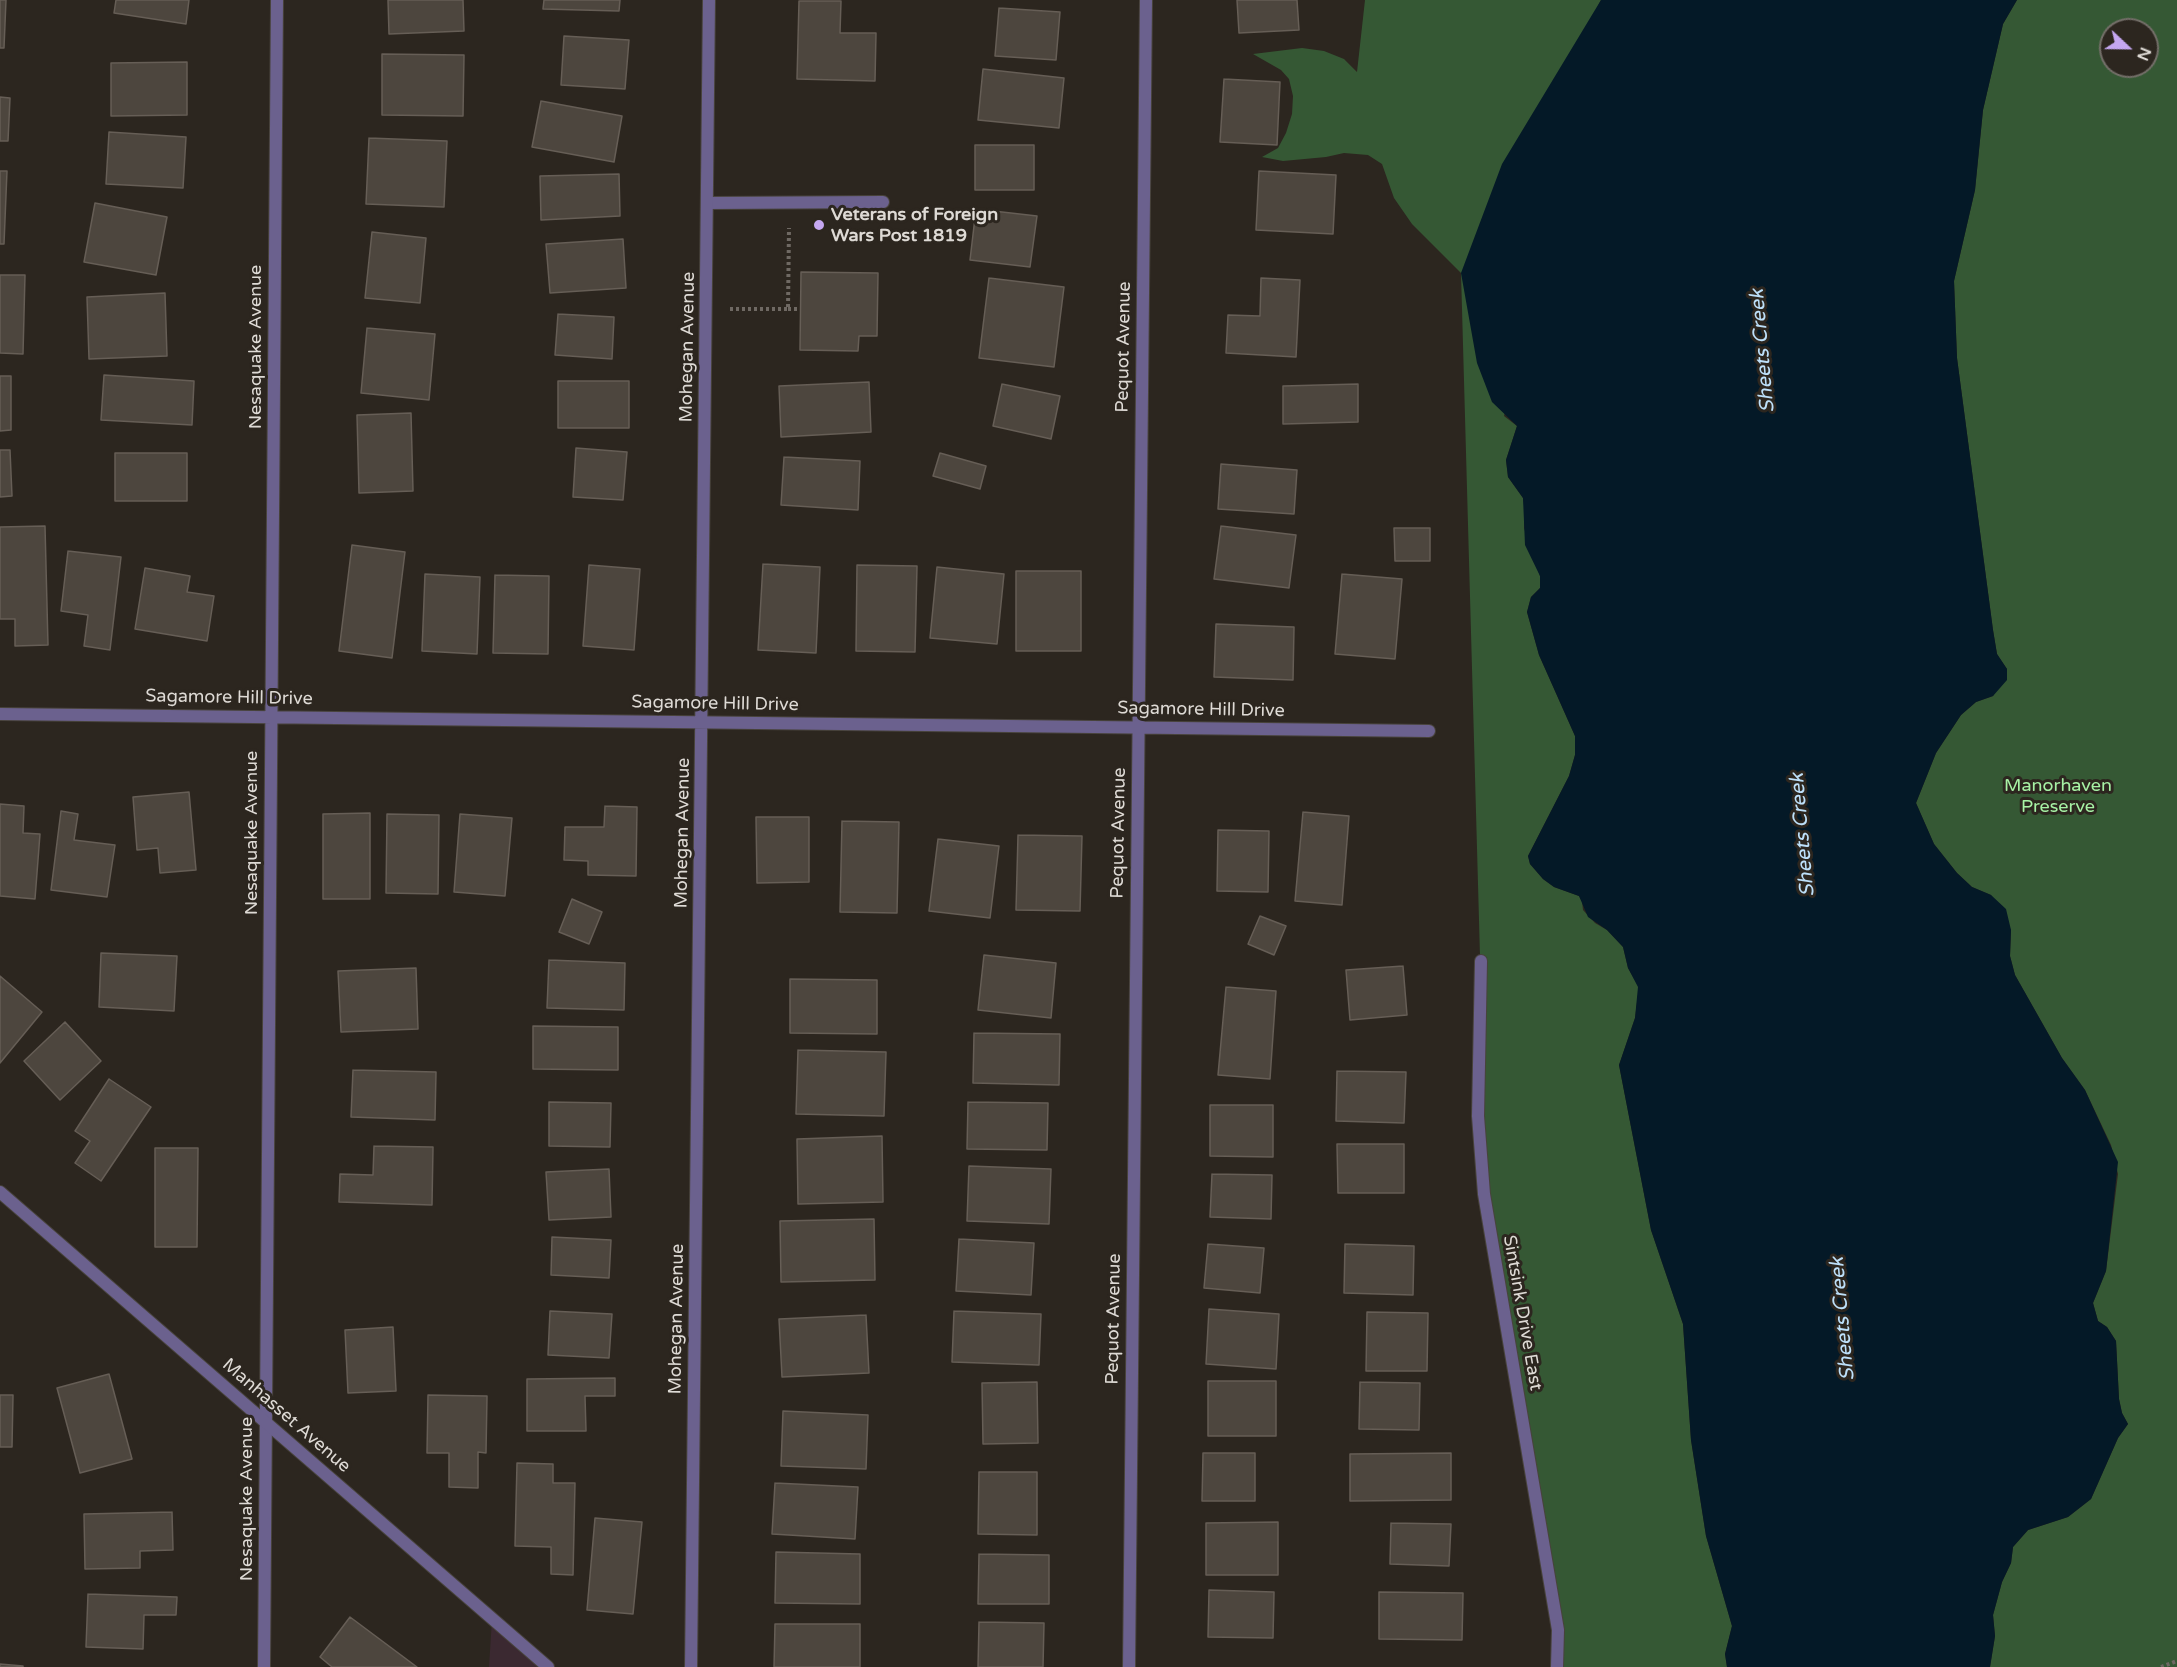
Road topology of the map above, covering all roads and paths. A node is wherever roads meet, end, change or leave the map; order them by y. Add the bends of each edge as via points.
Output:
1 (277, 0) edge
2 (709, 0) edge
3 (1146, 0) edge
4 (884, 202) dead end
5 (707, 203) junction
6 (790, 203) junction
7 (706, 309) junction
8 (788, 309) junction
9 (800, 309) dead end
10 (0, 714) edge
11 (271, 717) junction
12 (702, 722) junction
13 (1138, 727) junction
14 (1430, 731) dead end
15 (1481, 962) dead end
16 (0, 1192) edge
17 (266, 1422) junction
18 (2177, 1661) edge
19 (264, 1667) edge
20 (548, 1667) edge
21 (691, 1667) edge
22 (1129, 1667) edge
23 (1557, 1667) edge
24 (2161, 1667) edge

1 - 11 street, Nesaquake Avenue
2 - 5 street, Mohegan Avenue
3 - 13 street, Pequot Avenue
4 - 6 street
5 - 6 street
5 - 7 street, Mohegan Avenue
6 - 8 path
7 - 8 path
7 - 12 street, Mohegan Avenue
8 - 9 path
10 - 11 street, Sagamore Hill Drive
11 - 12 street, Sagamore Hill Drive
11 - 17 street, Nesaquake Avenue
12 - 13 street, Sagamore Hill Drive
12 - 21 street, Mohegan Avenue
13 - 14 street, Sagamore Hill Drive
13 - 22 street, Pequot Avenue
15 - 23 street, Sintsink Drive East via 1478,1116 1484,1194 1558,1630
16 - 17 street, Manhasset Avenue
17 - 19 street, Nesaquake Avenue
17 - 20 street, Manhasset Avenue
18 - 24 path

